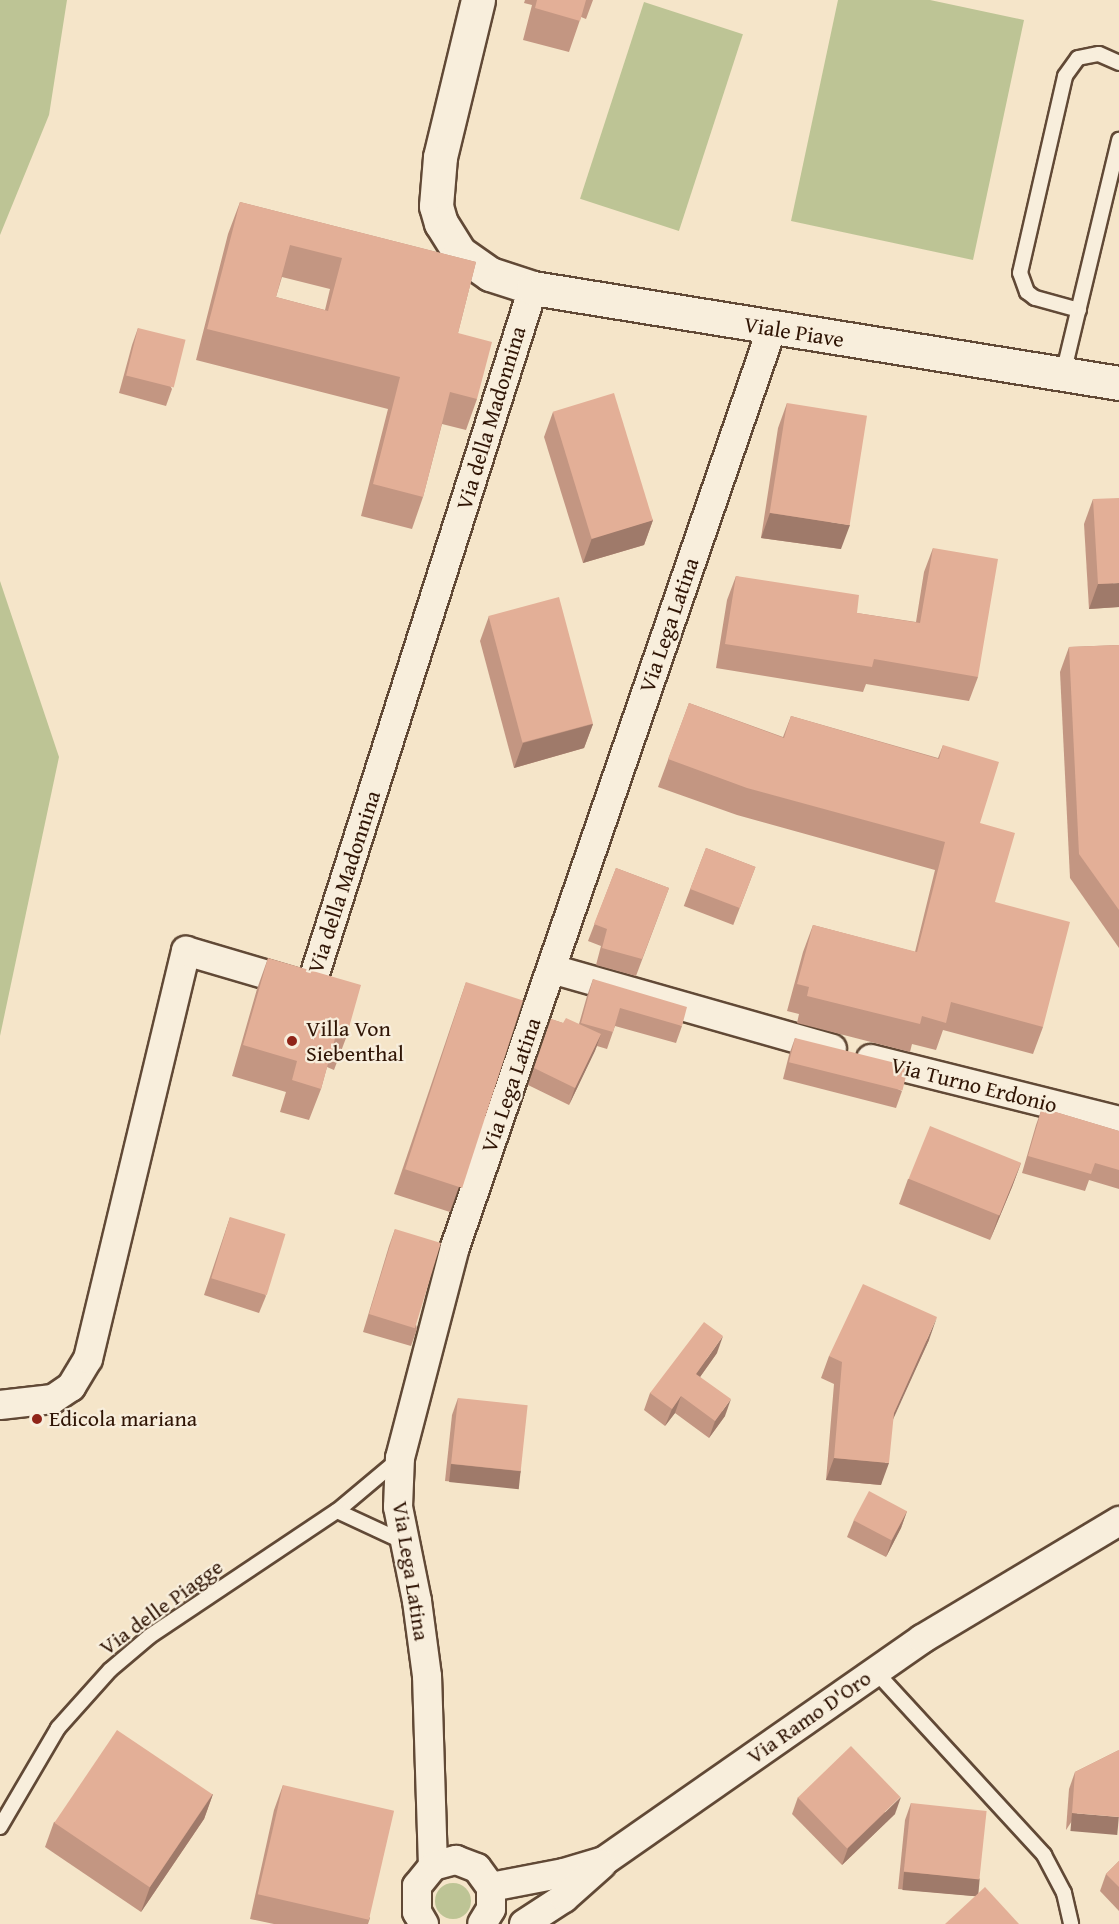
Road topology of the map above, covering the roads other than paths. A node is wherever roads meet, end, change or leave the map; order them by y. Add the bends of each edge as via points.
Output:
1 (478, 0) edge
2 (1119, 63) edge
3 (1119, 140) edge
4 (533, 288) junction
5 (1079, 310) junction
6 (772, 328) junction
7 (1063, 374) junction
8 (1119, 383) edge
9 (552, 969) junction
10 (1119, 1121) edge
11 (0, 1405) edge
12 (400, 1458) junction
13 (337, 1511) junction
14 (1119, 1521) edge
15 (405, 1543) junction
16 (875, 1671) junction
17 (0, 1827) edge
18 (604, 1861) junction
19 (433, 1866) junction
20 (491, 1887) junction
21 (424, 1924) edge
22 (482, 1924) edge
23 (524, 1924) edge
24 (1071, 1924) edge

1 - 4 street, Viale Piave via 440,157 436,206 449,238 474,264 490,274
2 - 5 lane via 1099,54 1078,58 1065,76 1020,273 1027,292 1035,298
3 - 5 lane
4 - 6 street, Viale Piave
4 - 11 street, Via della Madonnina via 312,983 308,987 186,951 88,1359 71,1387 53,1399
5 - 7 lane
6 - 7 street, Viale Piave
6 - 9 street, Via Lega Latina
7 - 8 street, Viale Piave
9 - 10 street, Via Turno Erdonio via 780,1036
9 - 12 street, Via Lega Latina via 455,1247
12 - 13 lane, Via delle Piagge
12 - 15 street, Via Lega Latina via 398,1498
13 - 15 lane
13 - 17 lane, Via delle Piagge via 150,1636 110,1670 58,1728
14 - 16 street, Via Ramo D'Oro
15 - 19 street, Via Lega Latina via 427,1676
16 - 18 street, Via Ramo D'Oro
16 - 24 lane via 1044,1855 1059,1878
18 - 20 street, Via Ramo D'Oro
18 - 23 street via 564,1899
19 - 20 street via 456,1860 467,1862 485,1876
19 - 21 street via 417,1886 415,1899
20 - 22 street via 491,1909

